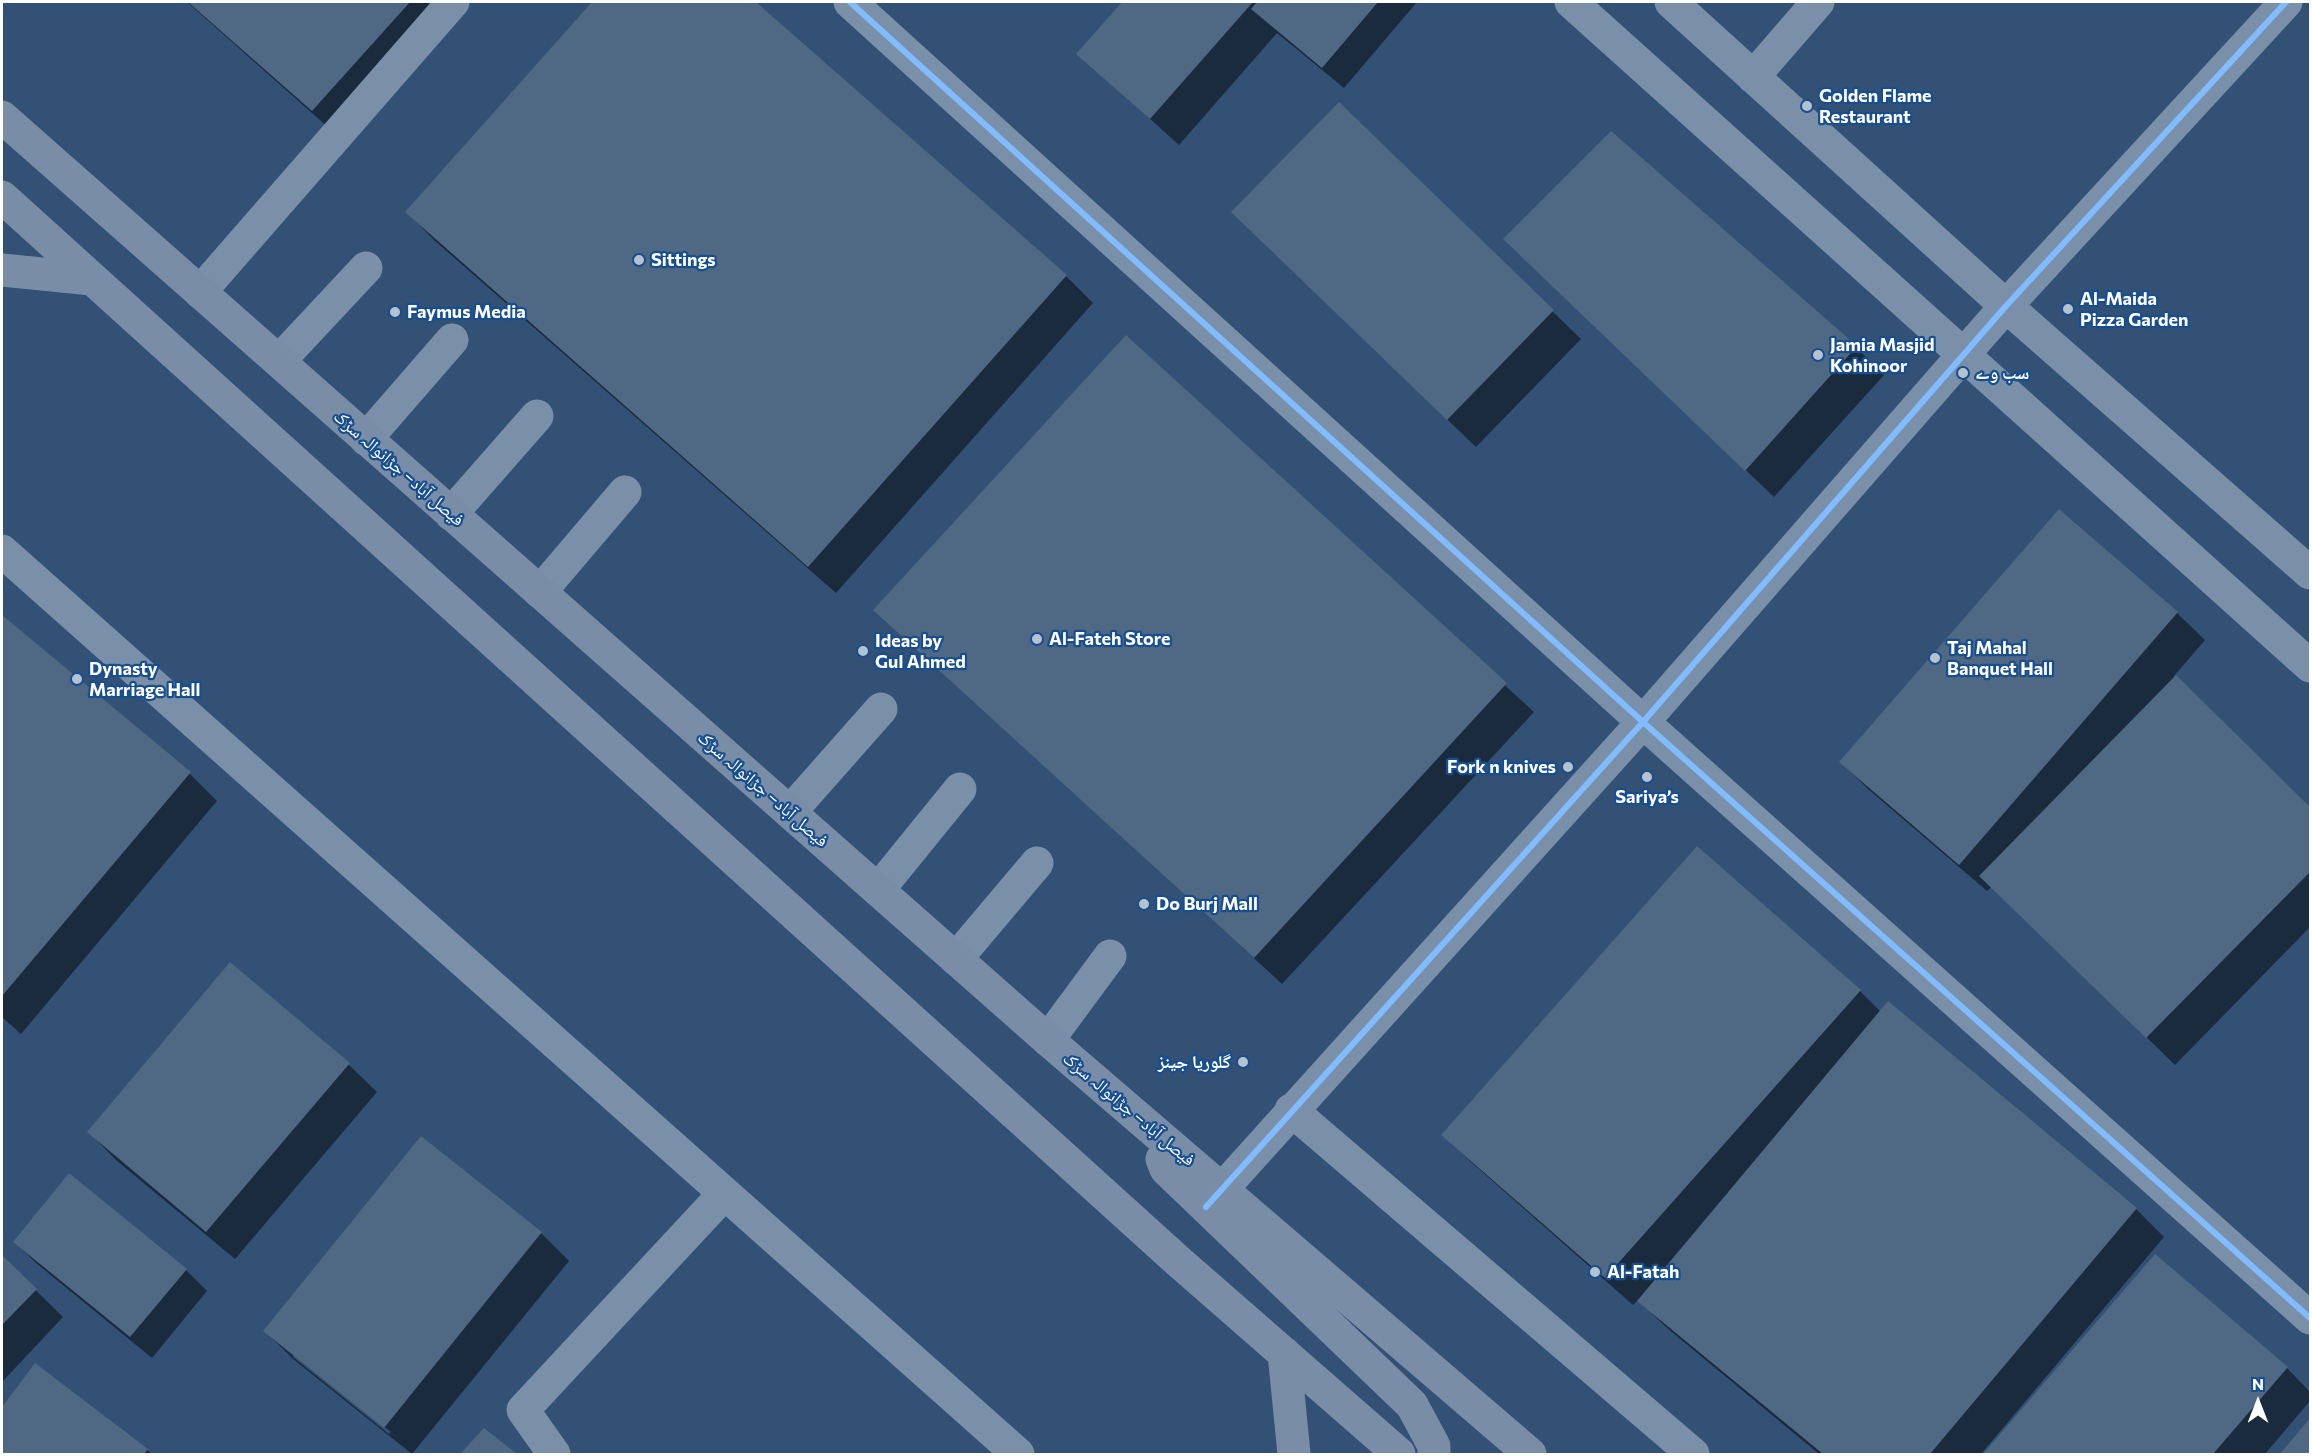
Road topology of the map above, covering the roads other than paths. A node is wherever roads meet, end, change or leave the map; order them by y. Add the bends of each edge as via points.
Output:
1 (453, 2) edge
2 (850, 2) edge
3 (1571, 2) edge
4 (1671, 2) edge
5 (1818, 2) edge
6 (2286, 2) edge
7 (1753, 76) junction
8 (2, 117) edge
9 (2, 197) edge
10 (366, 268) dead end
11 (2, 270) edge
12 (92, 279) junction
13 (200, 292) junction
14 (2006, 306) junction
15 (452, 340) dead end
16 (1964, 353) junction
17 (279, 361) junction
18 (537, 416) dead end
19 (366, 439) junction
20 (625, 492) dead end
21 (451, 514) junction
22 (2, 551) edge
23 (2310, 573) edge
24 (540, 592) junction
25 (2310, 666) edge
26 (881, 709) dead end
27 (1643, 722) junction
28 (960, 789) dead end
29 (790, 812) junction
30 (1037, 863) dead end
31 (878, 890) junction
32 (1110, 956) dead end
33 (956, 959) junction
34 (1048, 1040) junction
35 (1291, 1110) junction
36 (724, 1194) junction
37 (1213, 1197) junction
38 (2310, 1318) edge
39 (1284, 1353) junction
40 (1291, 1450) edge
41 (554, 1455) edge
42 (1018, 1455) edge
43 (1399, 1455) edge
44 (1434, 1455) edge
45 (1530, 1455) edge
46 (1693, 1455) edge

1 - 13 street
2 - 27 street
3 - 16 street
4 - 7 street
5 - 7 street
6 - 14 street
7 - 14 street
8 - 13 main road, فیصل آباد– جڑانوالہ سڑک
9 - 12 main road
10 - 17 street
11 - 12 main road
12 - 39 main road
13 - 17 main road, فیصل آباد– جڑانوالہ سڑک
14 - 16 street
14 - 23 street
15 - 19 street
16 - 25 street
16 - 27 street
17 - 19 main road, فیصل آباد– جڑانوالہ سڑک
18 - 21 street
19 - 21 main road, فیصل آباد– جڑانوالہ سڑک
20 - 24 street
21 - 24 main road, فیصل آباد– جڑانوالہ سڑک
22 - 36 street
24 - 29 main road, فیصل آباد– جڑانوالہ سڑک
26 - 29 street
27 - 35 street
27 - 38 street
28 - 31 street
29 - 31 main road, فیصل آباد– جڑانوالہ سڑک
30 - 33 street
31 - 33 main road, فیصل آباد– جڑانوالہ سڑک
32 - 34 street
33 - 34 main road, فیصل آباد– جڑانوالہ سڑک
34 - 37 main road, فیصل آباد– جڑانوالہ سڑک via 1152,1129
35 - 37 street
35 - 46 street
36 - 41 street via 523,1410
36 - 42 street
37 - 44 main road via 1412,1405 1434,1446
37 - 45 main road, فیصل آباد– جڑانوالہ سڑک
39 - 40 main road
39 - 43 main road

